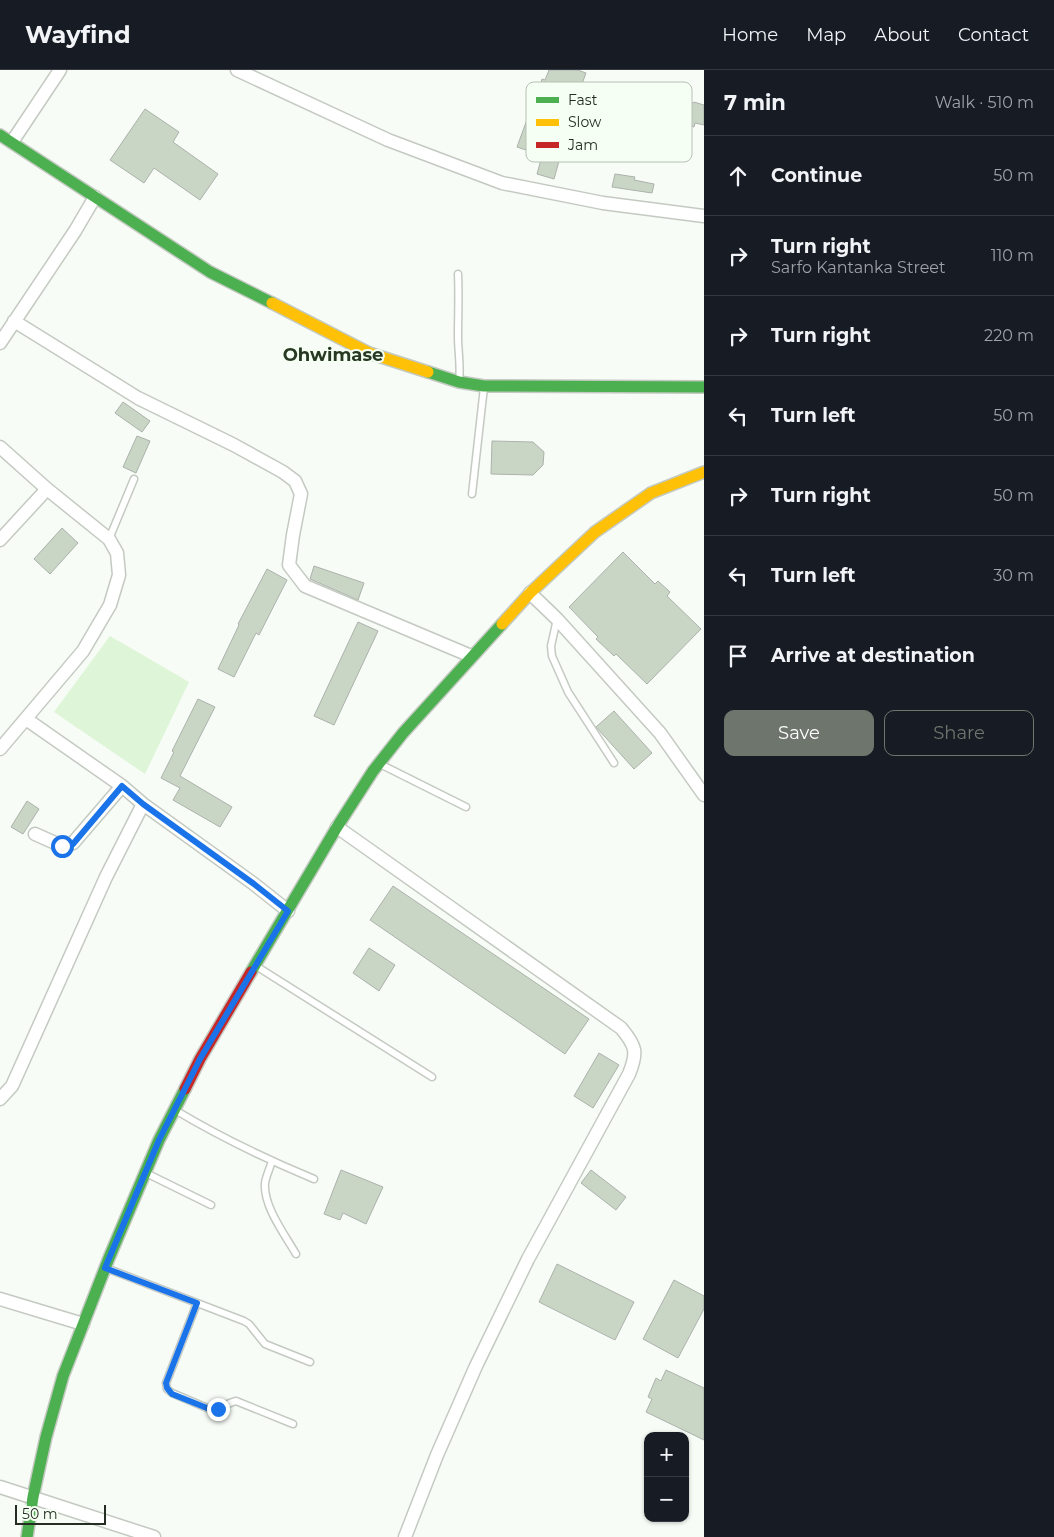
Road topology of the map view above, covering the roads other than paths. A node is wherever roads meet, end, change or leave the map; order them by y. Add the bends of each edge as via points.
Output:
1 (60, 70) edge
2 (237, 70) edge
3 (0, 135) edge
4 (12, 142) junction
5 (95, 197) junction
6 (704, 216) edge
7 (458, 274) dead end
8 (14, 321) junction
9 (0, 343) edge
10 (459, 382) junction
11 (484, 386) junction
12 (704, 387) edge
13 (0, 447) edge
14 (704, 472) edge
15 (134, 479) dead end
16 (47, 489) junction
17 (472, 494) dead end
18 (109, 539) junction
19 (0, 540) edge
20 (530, 593) junction
21 (557, 619) junction
22 (471, 656) junction
23 (26, 719) junction
24 (0, 749) edge
25 (614, 762) dead end
26 (379, 763) junction
27 (122, 786) junction
28 (704, 795) edge
29 (143, 804) junction
30 (466, 807) dead end
31 (337, 827) junction
32 (35, 834) dead end
33 (288, 911) junction
34 (255, 966) junction
35 (432, 1077) dead end
36 (0, 1098) edge
37 (174, 1109) junction
38 (272, 1161) junction
39 (145, 1173) junction
40 (314, 1179) dead end
41 (211, 1205) dead end
42 (296, 1254) dead end
43 (105, 1268) junction
44 (0, 1298) edge
45 (197, 1303) junction
46 (83, 1324) junction
47 (310, 1362) dead end
48 (293, 1424) dead end
49 (0, 1487) edge
50 (33, 1497) junction
51 (27, 1537) edge
52 (154, 1537) edge
53 (405, 1537) edge

1 - 4 street
2 - 6 street via 388,140 502,183 603,203
3 - 4 street
4 - 5 street
5 - 8 street
5 - 10 street via 210,272 245,290 369,353
7 - 10 lane
8 - 9 street
8 - 22 street via 138,398 234,445 294,481 301,494 289,565 305,586
10 - 11 street
11 - 12 street
11 - 17 lane
13 - 16 street
14 - 20 street via 651,493 621,513 595,532
15 - 18 lane
16 - 18 street
16 - 19 street
18 - 23 street via 117,553 119,575 110,604 83,650
20 - 21 street
20 - 22 street
21 - 25 lane via 550,646 552,656 568,692
21 - 28 street via 660,733
22 - 26 street
23 - 24 street
23 - 27 street
26 - 30 lane
26 - 31 street
27 - 29 street
27 - 32 street via 73,844 62,846
29 - 33 street
29 - 36 street via 94,902 12,1086
31 - 33 street
31 - 53 street via 621,1028 635,1049 629,1074 528,1259 476,1366
33 - 34 street
34 - 35 lane
34 - 37 street
37 - 38 lane
37 - 39 street
38 - 40 lane
38 - 42 lane via 265,1191 271,1210
39 - 41 lane
39 - 43 street
43 - 45 lane
43 - 46 street
44 - 46 street
45 - 47 lane via 250,1324 265,1344
45 - 48 lane via 166,1383 167,1388 172,1394 212,1410 236,1402
46 - 50 street via 53,1409
49 - 50 street
50 - 51 street
50 - 52 street

